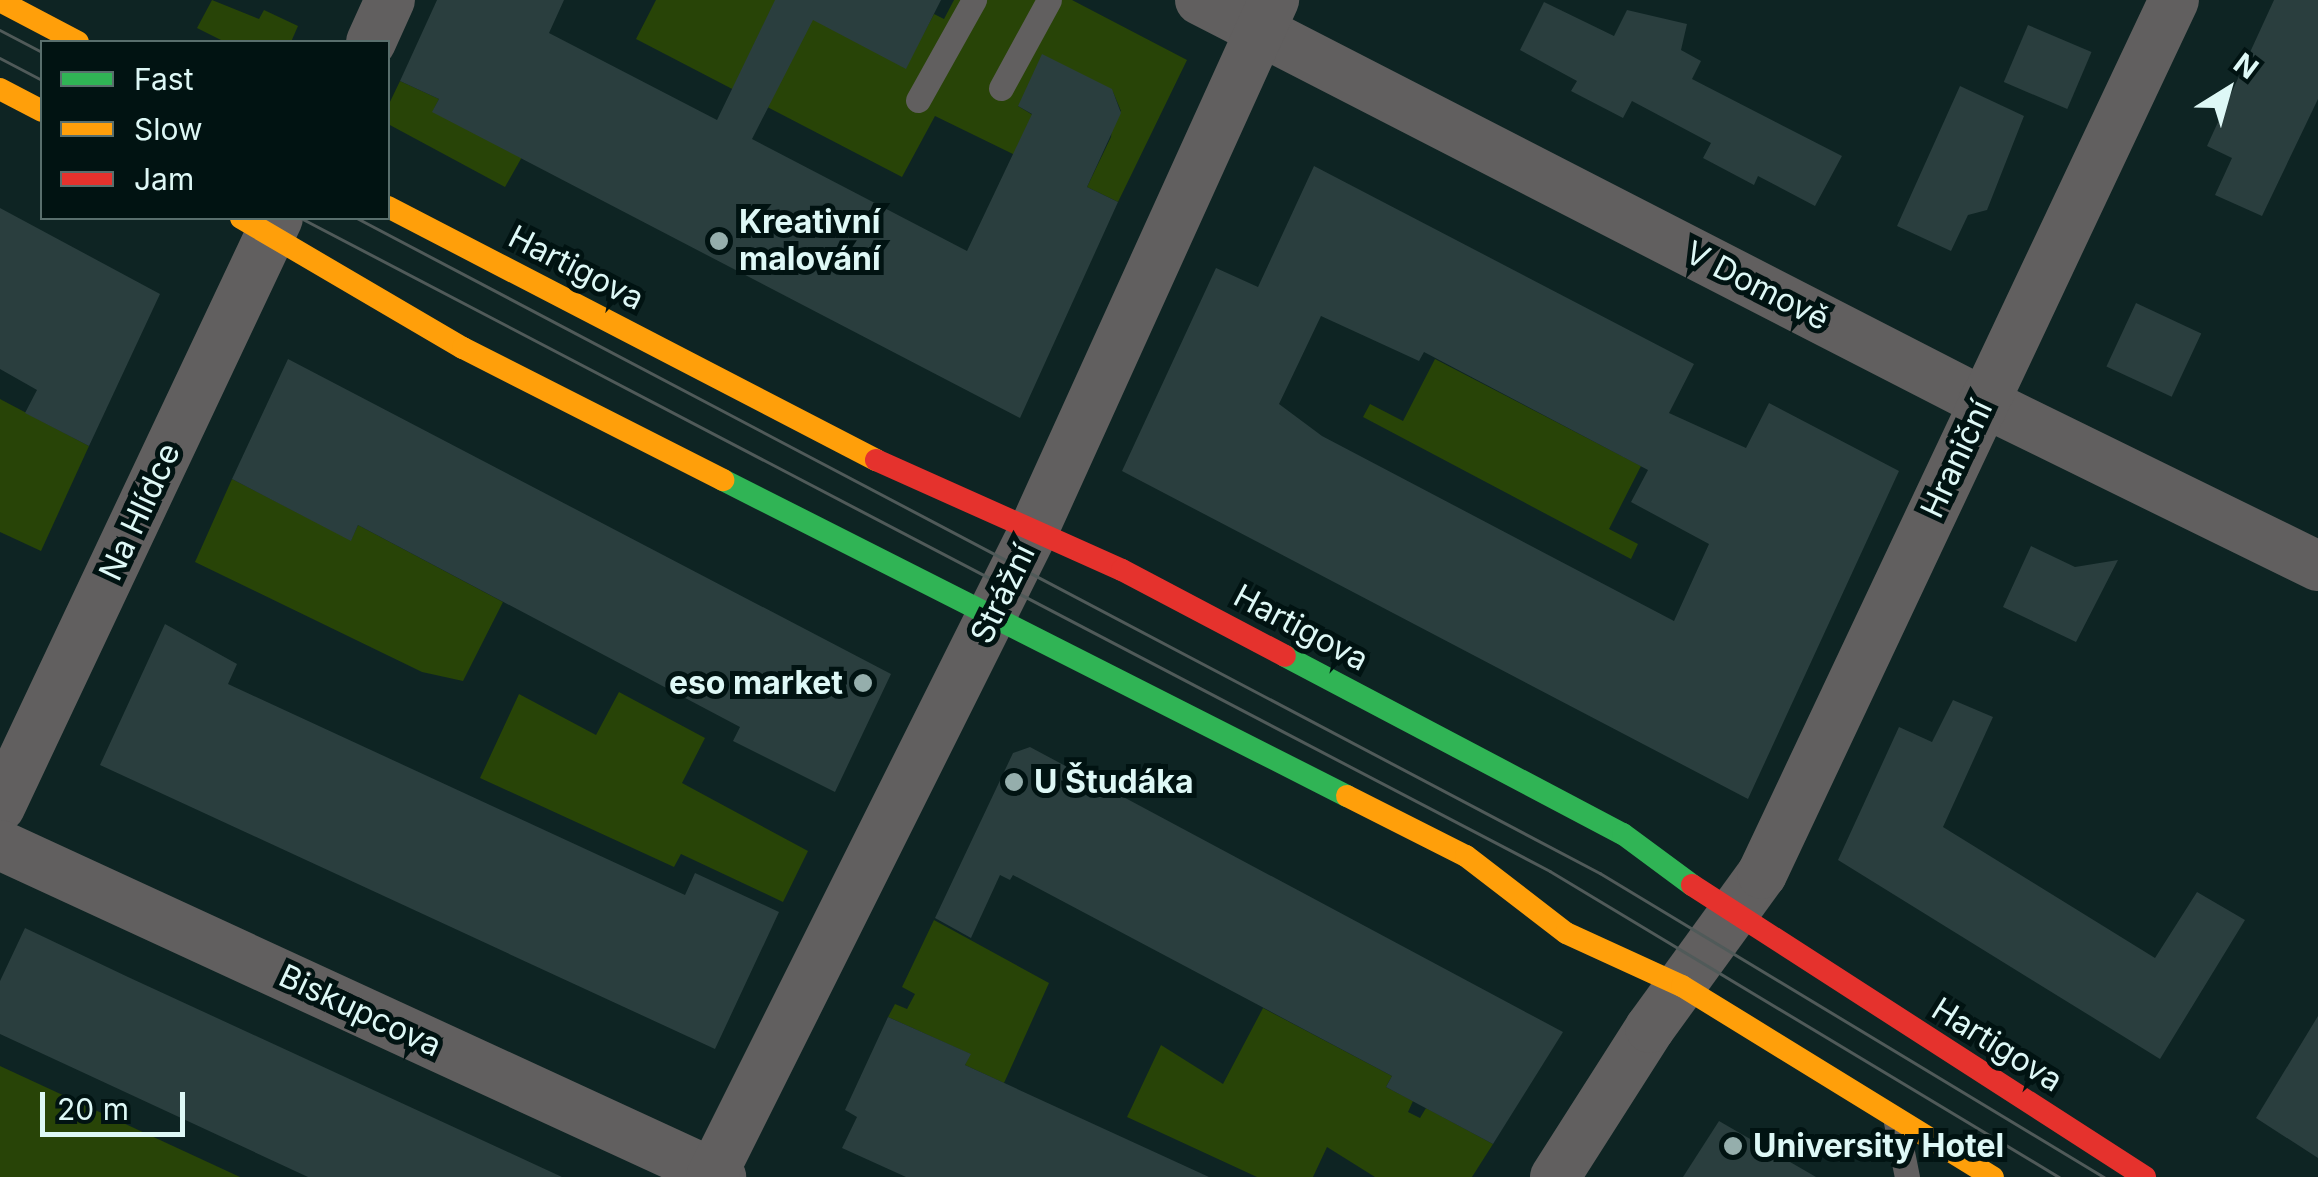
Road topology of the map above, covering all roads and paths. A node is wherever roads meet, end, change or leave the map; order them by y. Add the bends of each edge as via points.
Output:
1 (390, 0) edge
2 (974, 0) edge
3 (1049, 0) edge
4 (1200, 0) edge
5 (2174, 0) edge
6 (0, 1) edge
7 (1267, 15) edge
8 (74, 40) edge
9 (372, 40) edge
10 (1000, 88) dead end
11 (0, 89) edge
12 (918, 100) dead end
13 (40, 111) edge
14 (390, 208) edge
15 (263, 222) edge
16 (1983, 402) junction
17 (1031, 536) junction
18 (2318, 566) edge
19 (993, 615) junction
20 (0, 807) edge
21 (0, 845) edge
22 (1735, 916) junction
23 (1682, 986) junction
24 (1895, 1117) junction
25 (715, 1176) edge
26 (1555, 1177) edge
27 (1907, 1177) edge
28 (1993, 1177) edge
29 (2145, 1177) edge

1 - 9 street
2 - 12 lane
3 - 10 lane
4 - 7 street, V Domově
5 - 16 street, Hraniční
6 - 8 main road
7 - 16 street, V Domově
7 - 17 street, Strážní
11 - 13 main road
14 - 17 main road, Hartigova
15 - 19 main road via 480,357
15 - 20 street, Na Hlídce
16 - 18 street, V Domově
16 - 22 street, Hraniční via 1762,874
17 - 19 street, Strážní
17 - 22 main road, Hartigova via 1122,570 1609,826
19 - 23 main road via 1466,856 1566,934
19 - 25 street, Strážní
21 - 25 street, Biskupcova
22 - 23 street, Hraniční
22 - 29 main road, Hartigova
23 - 24 main road
23 - 26 street, Hraniční
24 - 27 lane
24 - 28 main road

